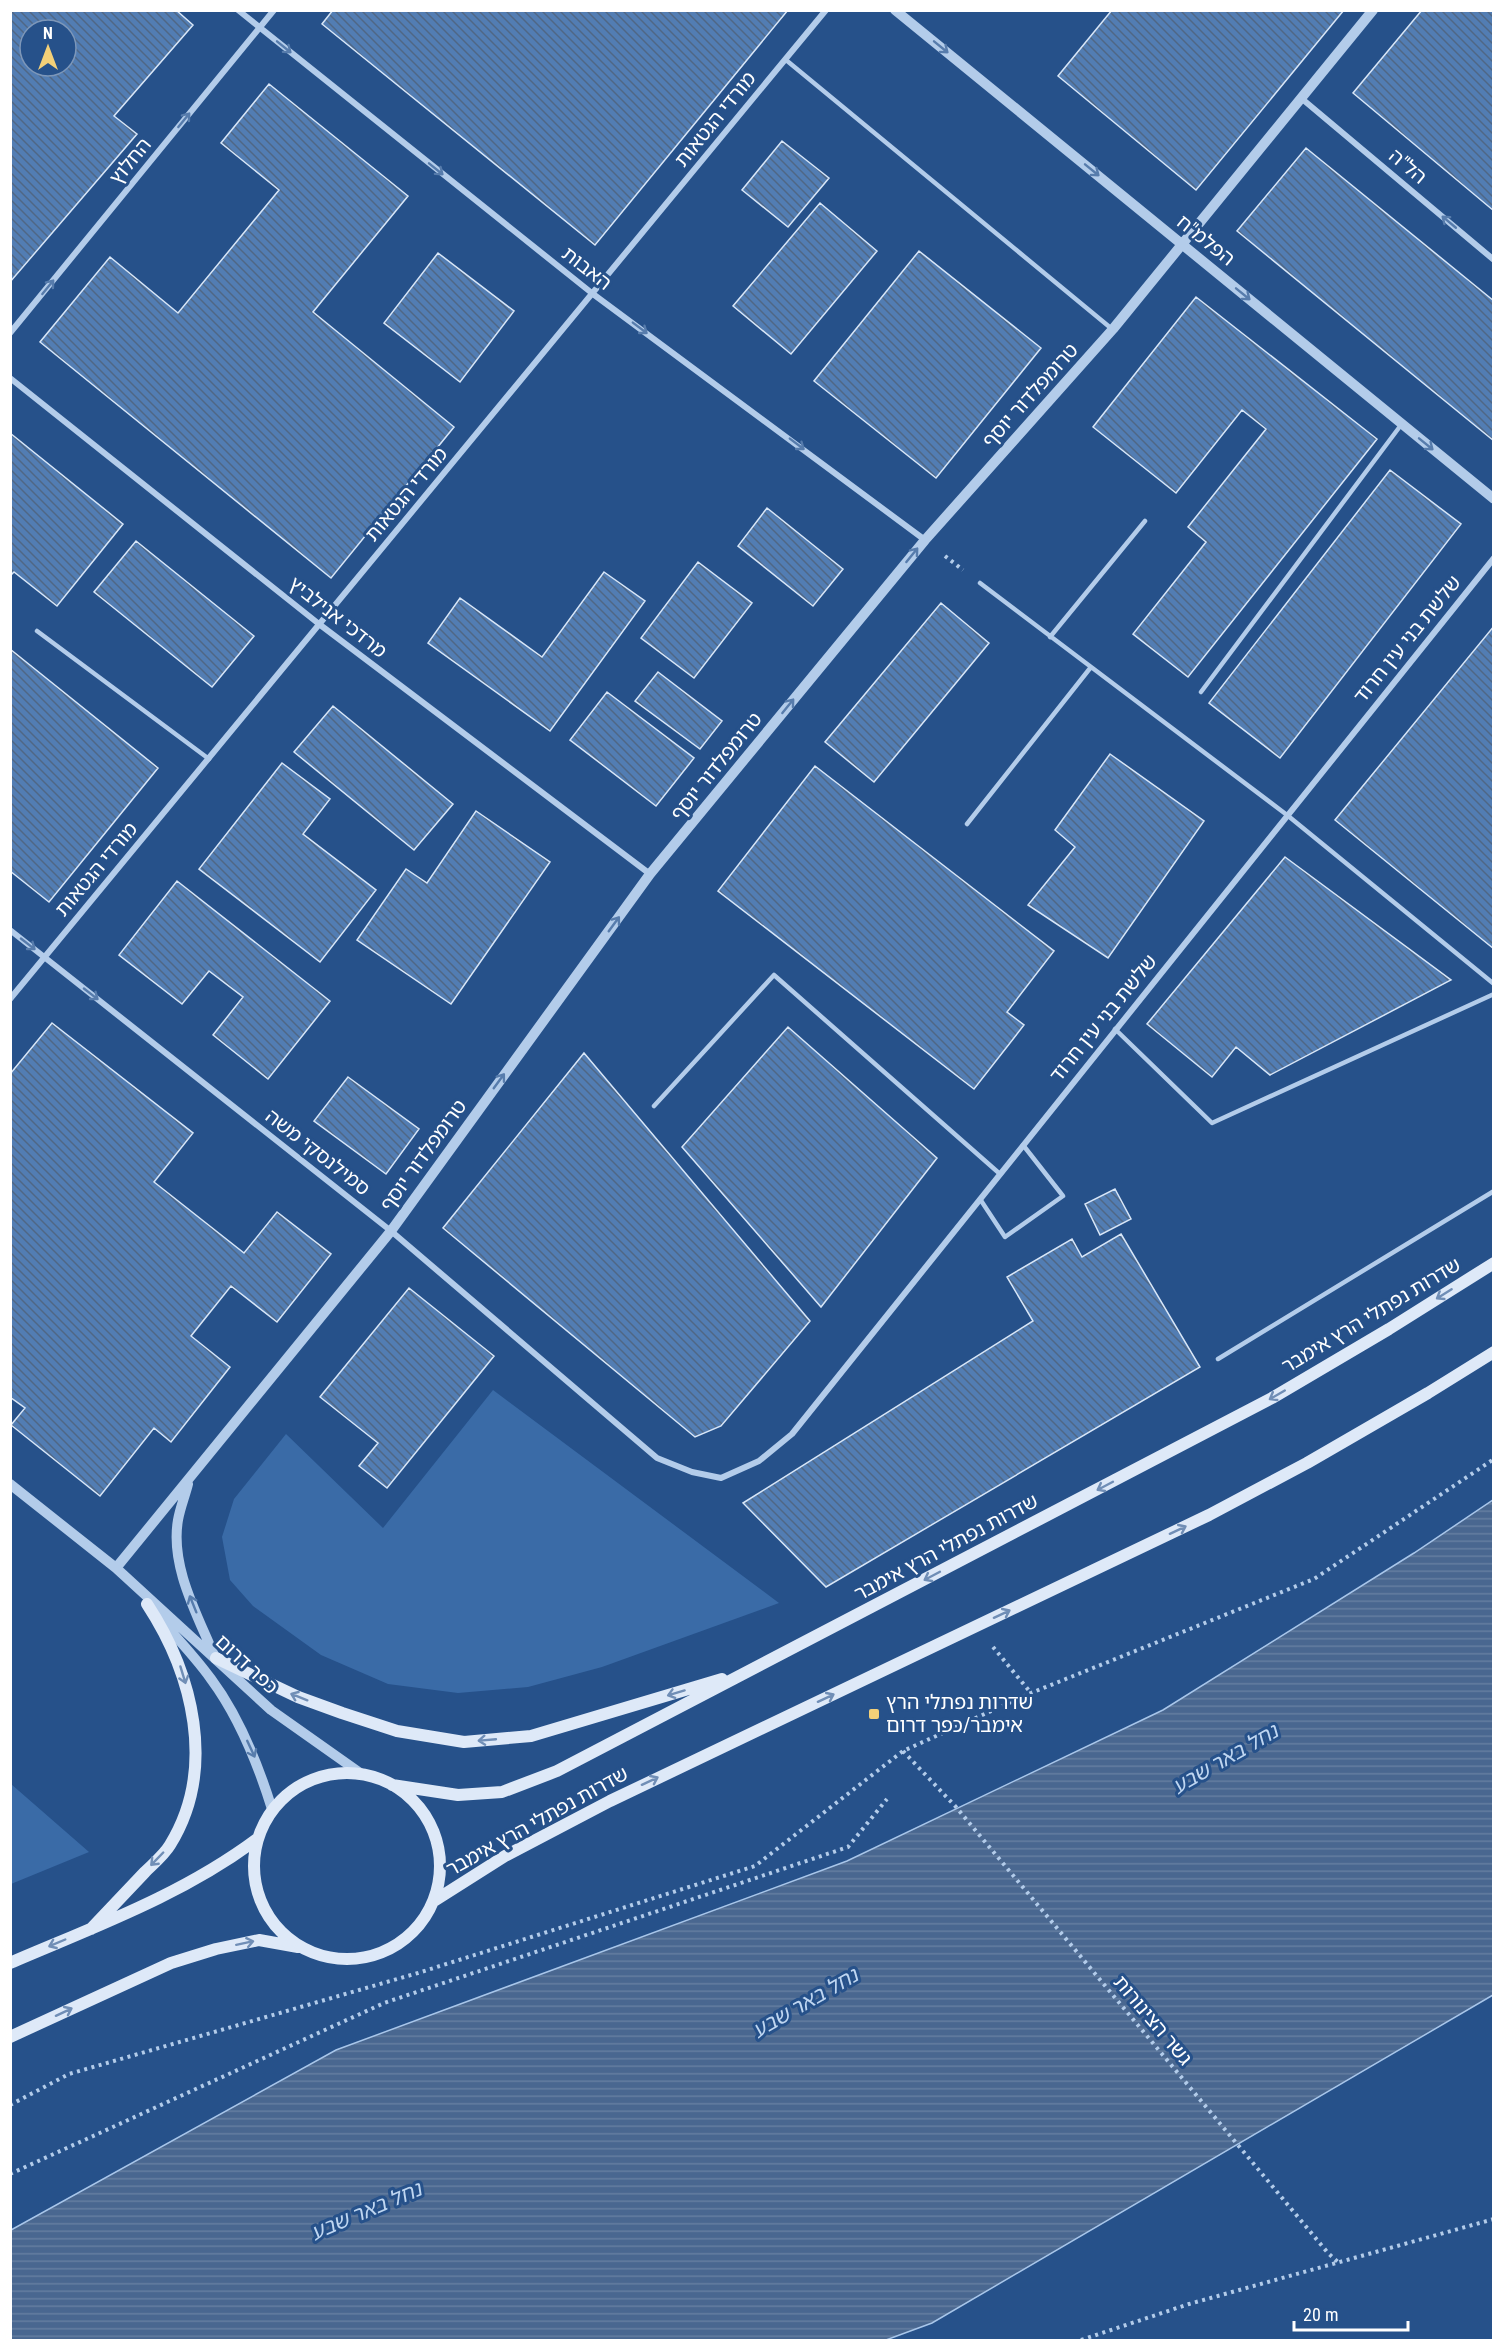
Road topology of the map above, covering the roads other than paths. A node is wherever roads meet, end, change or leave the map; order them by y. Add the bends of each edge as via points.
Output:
1 (238, 10) edge
2 (274, 10) edge
3 (826, 10) edge
4 (895, 10) edge
5 (1373, 10) edge
6 (260, 28) junction
7 (786, 60) junction
8 (1301, 98) junction
9 (1182, 243) junction
10 (1494, 260) edge
11 (593, 294) junction
12 (1113, 329) junction
13 (10, 333) edge
14 (10, 378) edge
15 (1402, 424) junction
16 (1494, 499) edge
17 (1145, 521) dead end
18 (925, 540) junction
19 (1494, 558) edge
20 (980, 583) road end
21 (319, 624) junction
22 (37, 632) dead end
23 (1050, 636) junction
24 (1091, 667) junction
25 (1201, 692) dead end
26 (209, 759) junction
27 (1287, 815) junction
28 (967, 824) dead end
29 (650, 874) junction
30 (10, 930) edge
31 (45, 957) junction
32 (1494, 984) edge
33 (1494, 994) edge
34 (10, 999) edge
35 (1115, 1029) junction
36 (654, 1106) dead end
37 (1023, 1145) junction
38 (1000, 1174) junction
39 (1494, 1191) edge
40 (980, 1199) junction
41 (391, 1231) junction
42 (1494, 1263) edge
43 (1494, 1352) edge
44 (1218, 1359) dead end
45 (190, 1478) junction
46 (721, 1478) joint
47 (10, 1484) edge
48 (116, 1568) junction
49 (147, 1604) junction
50 (216, 1659) junction
51 (752, 1670) junction
52 (363, 1774) junction
53 (392, 1785) junction
54 (272, 1809) junction
55 (257, 1839) junction
56 (434, 1901) junction
57 (91, 1929) junction
58 (300, 1947) junction
59 (10, 1963) edge
60 (10, 2037) edge

1 - 6 street, האבות
2 - 6 street, החלוץ
3 - 7 street, מורדי הגטאות
4 -> 9 street, הפלמ"ח
5 - 8 street, טרומפלדור יוסף
6 -> 11 street, האבות
13 -> 6 street, החלוץ
7 - 11 street, מורדי הגטאות
7 - 12 lane
8 - 9 street, טרומפלדור יוסף
10 -> 8 street, הל"ה
9 - 12 street, טרומפלדור יוסף
9 -> 15 street, הפלמ"ח
11 -> 18 street, האבות
11 - 21 street, מורדי הגטאות
12 - 18 street, טרומפלדור יוסף
14 - 21 street, מרדכי אנילביץ
15 -> 16 street, הפלמ"ח
15 - 25 lane
17 - 23 lane
29 -> 18 street, טרומפלדור יוסף
19 - 27 street, שלשת בני עין חרוד
20 - 23 lane
21 - 26 street, מורדי הגטאות
21 - 29 street, מרדכי אנילביץ
22 - 26 lane
23 - 24 lane
24 - 27 lane
24 - 28 lane
26 - 31 street, מורדי הגטאות
27 - 32 lane
27 - 35 street, שלשת בני עין חרוד
41 -> 29 street, טרומפלדור יוסף
30 -> 31 street, סמילנסקי משה
31 - 34 street, מורדי הגטאות
31 -> 41 street, סמילנסקי משה
33 - 35 lane via 1212,1123
35 - 37 street, שלשת בני עין חרוד
36 - 38 lane via 774,975
37 - 38 street, שלשת בני עין חרוד
37 - 40 lane via 1063,1196 1005,1237
38 - 40 street, שלשת בני עין חרוד
39 - 44 lane
40 - 46 street, שלשת בני עין חרוד via 792,1434 759,1461
41 - 45 street, טרומפלדור יוסף
41 - 46 street, סמילנסקי משה via 657,1458
42 -> 51 main road, שדרות נפתלי הרץ אימבר via 1272,1398
56 -> 43 main road, שדרות נפתלי הרץ אימבר via 505,1856 610,1800 1209,1515 1428,1394
45 - 48 street, טרומפלדור יוסף
50 -> 45 street via 187,1589 178,1554 178,1522
47 - 48 street, כפר דרום
48 - 49 street, כפר דרום
48 - 50 street, כפר דרום
49 -> 54 street, כפר דרום via 212,1679 258,1764
49 -> 57 main road via 164,1630 189,1694 195,1769 186,1812 169,1847
51 -> 50 main road via 531,1737 464,1742 397,1731 342,1713
50 - 52 street, כפר דרום via 271,1710
51 - 53 main road, שדרות נפתלי הרץ אימבר via 557,1771 502,1792 458,1795
52 - 53 main road
52 - 54 main road via 337,1773 313,1779 290,1792
53 - 56 main road via 414,1801 430,1823 439,1848 440,1875
54 - 55 main road
55 - 57 main road via 198,1879
55 - 58 main road via 253,1870 259,1900 275,1927
56 - 58 main road via 417,1928 392,1948 362,1958 330,1958
57 -> 59 main road
60 -> 58 main road via 171,1963 216,1949 259,1940

